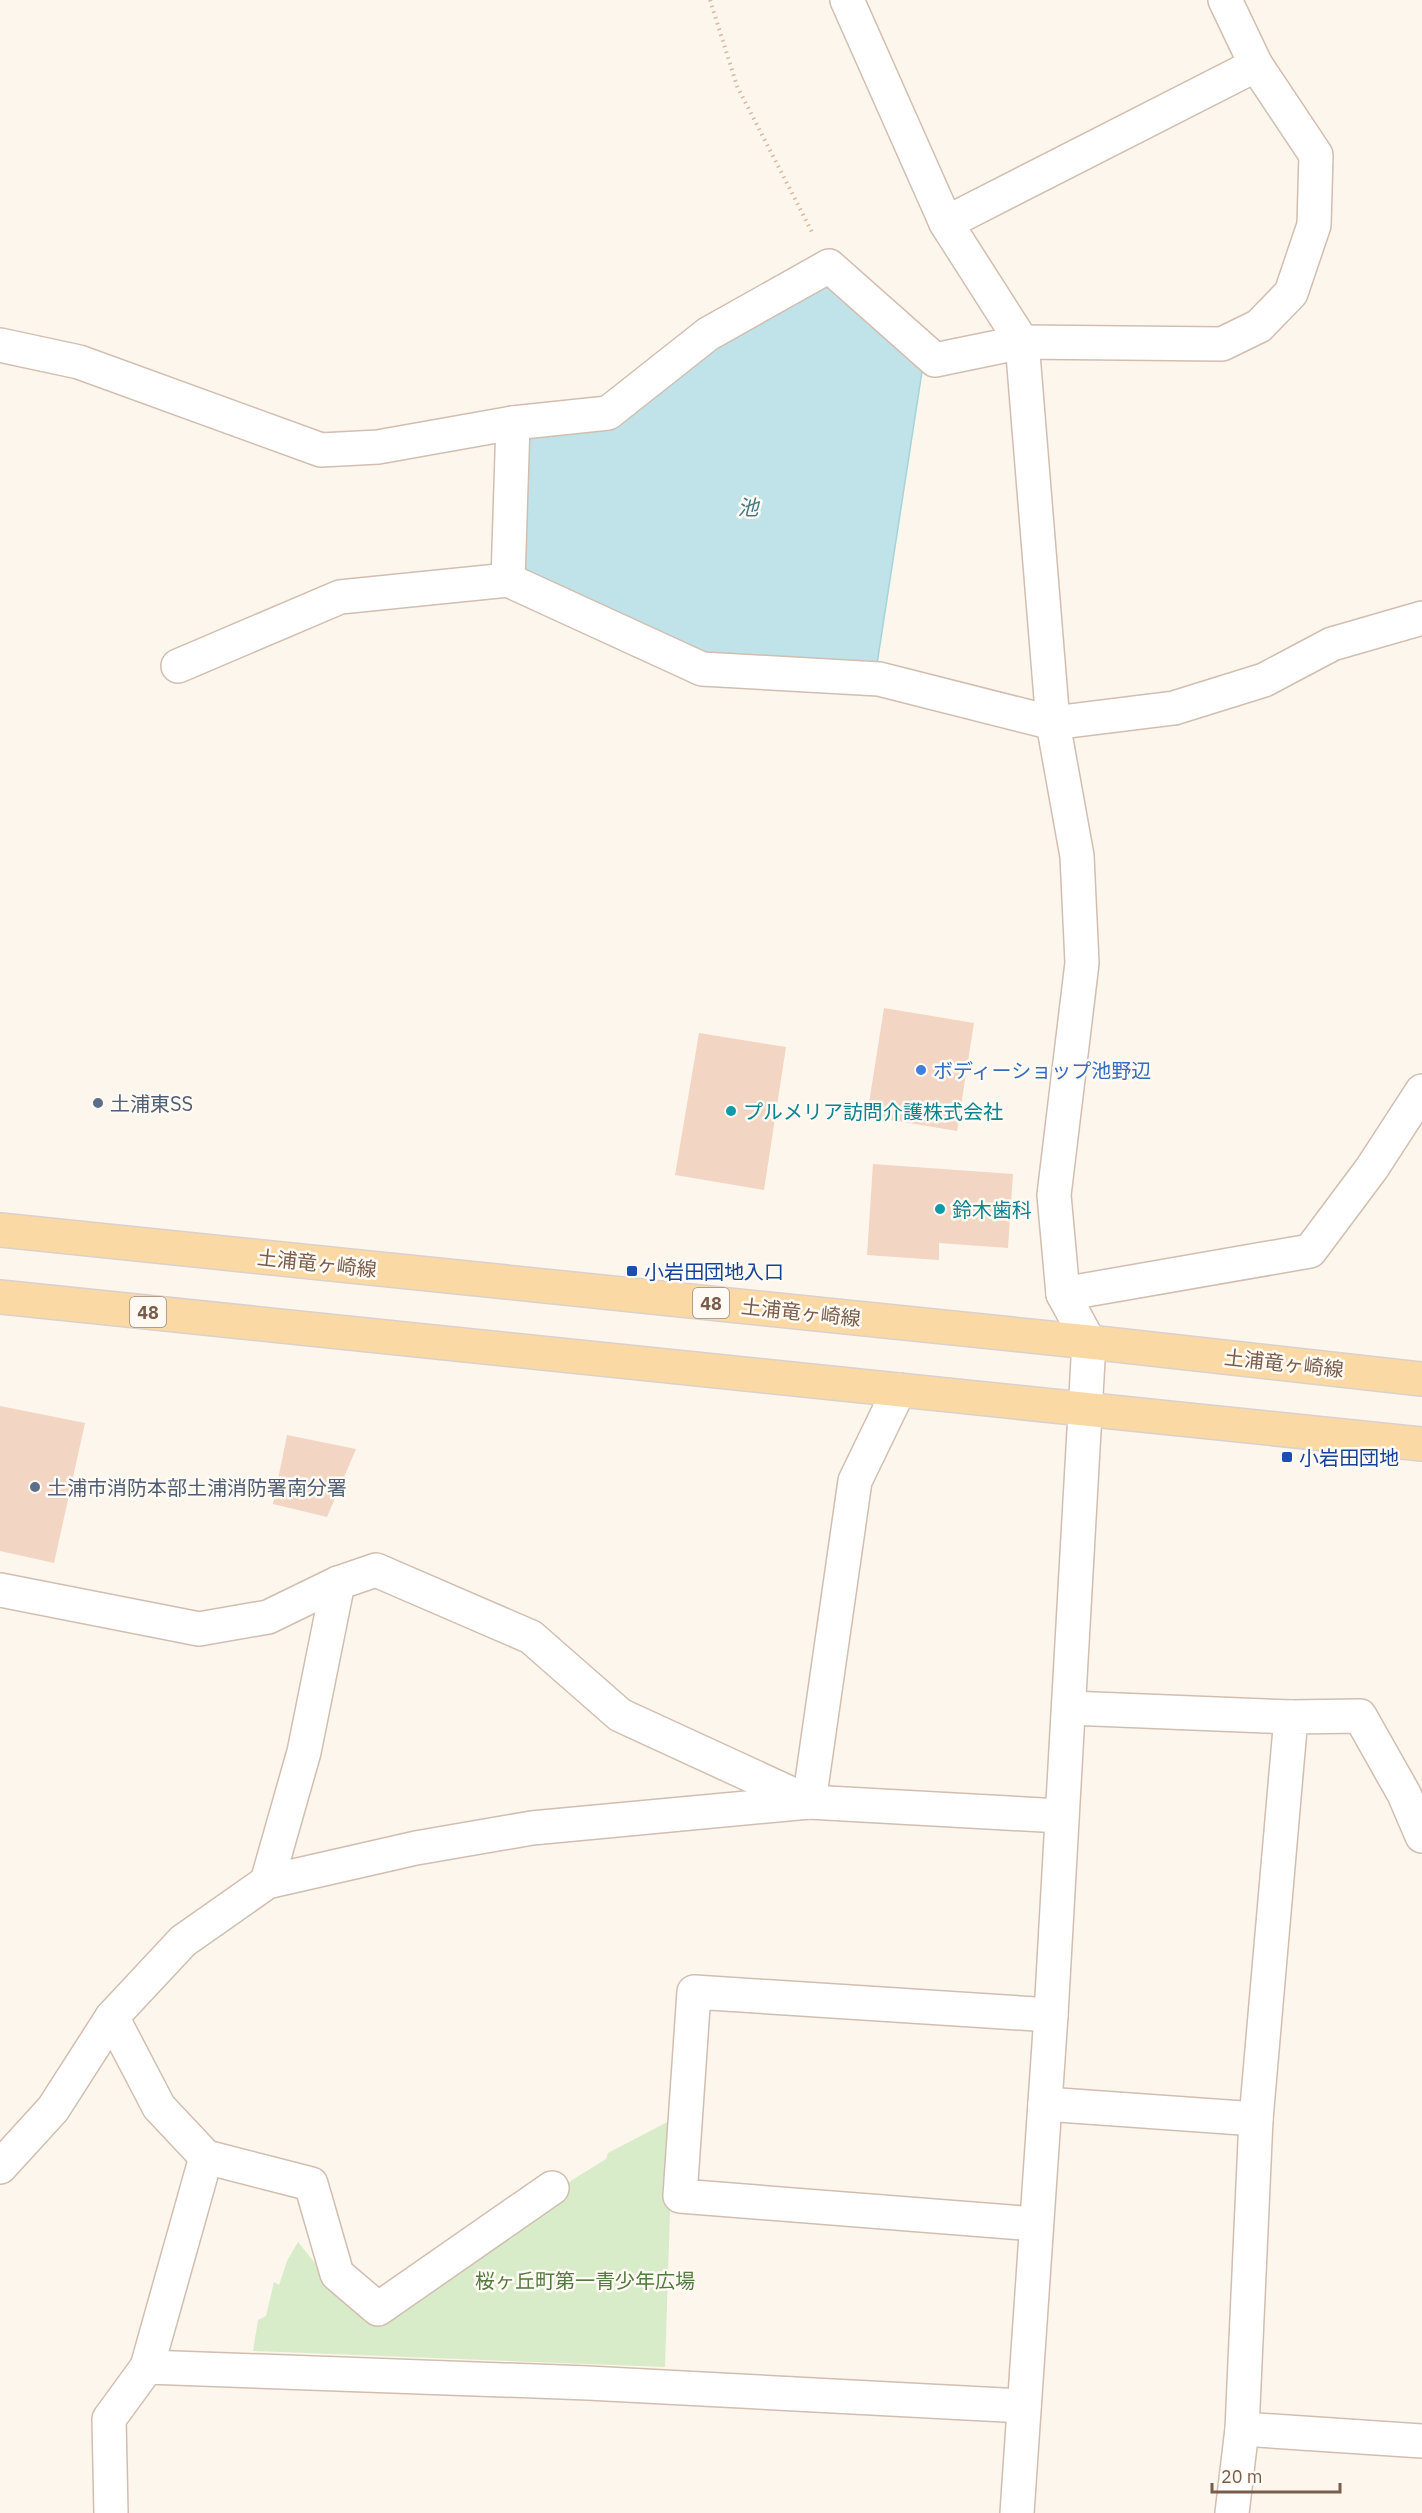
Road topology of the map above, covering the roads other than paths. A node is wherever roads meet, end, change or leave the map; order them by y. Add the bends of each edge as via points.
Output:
1 (847, 0) edge
2 (1225, 0) edge
3 (1256, 65) junction
4 (946, 223) junction
5 (1022, 342) junction
6 (0, 345) edge
7 (513, 423) junction
8 (508, 580) junction
9 (1422, 618) edge
10 (178, 666) dead end
11 (1053, 723) junction
12 (1422, 1091) edge
13 (0, 1230) edge
14 (1063, 1294) junction
15 (0, 1297) edge
16 (1089, 1342) junction
17 (1422, 1379) edge
18 (899, 1390) junction
19 (1085, 1408) junction
20 (1422, 1444) edge
21 (338, 1583) junction
22 (0, 1590) edge
23 (1070, 1708) junction
24 (1291, 1717) junction
25 (809, 1802) junction
26 (1061, 1816) junction
27 (1422, 1836) edge
28 (267, 1882) junction
29 (1052, 2015) junction
30 (112, 2017) junction
31 (1045, 2104) junction
32 (1256, 2119) junction
33 (206, 2157) junction
34 (0, 2167) edge
35 (552, 2188) dead end
36 (1036, 2224) junction
37 (147, 2367) junction
38 (1024, 2406) junction
39 (1242, 2429) junction
40 (1422, 2441) edge
41 (111, 2513) edge
42 (1017, 2513) edge
43 (1232, 2513) edge

1 - 4 street
2 - 3 street
3 - 4 street
3 - 5 street via 1316,155 1314,225 1291,293 1259,326 1222,344
4 - 5 street
5 - 7 street via 934,360 829,266 708,334 608,413
5 - 11 street
6 - 7 street via 79,362 321,450 378,447
7 - 8 street
8 - 10 street via 340,597
8 - 11 street via 702,669 879,679
9 - 11 street via 1332,644 1264,680 1174,708
11 - 14 street via 1077,856 1082,963 1054,1195
12 - 14 street via 1372,1168 1310,1251
13 - 16 main road, 土浦竜ヶ崎線 / 48
14 - 16 street
15 - 18 main road, 48
16 - 17 main road, 土浦竜ヶ崎線 / 48
16 - 19 street
18 - 19 main road, 48
18 - 25 street via 855,1481
19 - 20 main road, 48
19 - 23 street
21 - 22 street via 268,1617 199,1629
21 - 25 street via 376,1569 531,1637 620,1716
21 - 28 street via 304,1752
23 - 24 street
23 - 26 street
24 - 27 street via 1360,1716 1404,1794
24 - 32 street
25 - 26 street
25 - 28 street via 532,1828 416,1848
26 - 29 street
28 - 30 street via 183,1941
29 - 31 street
29 - 36 street via 694,1992 680,2196
30 - 33 street via 159,2107
30 - 34 street via 53,2109
31 - 32 street
31 - 36 street
32 - 39 street
33 - 35 street via 311,2184 337,2274 378,2309
33 - 37 street
36 - 38 street
37 - 38 street via 588,2383
37 - 41 street via 109,2420
38 - 42 street
39 - 40 street
39 - 43 street

